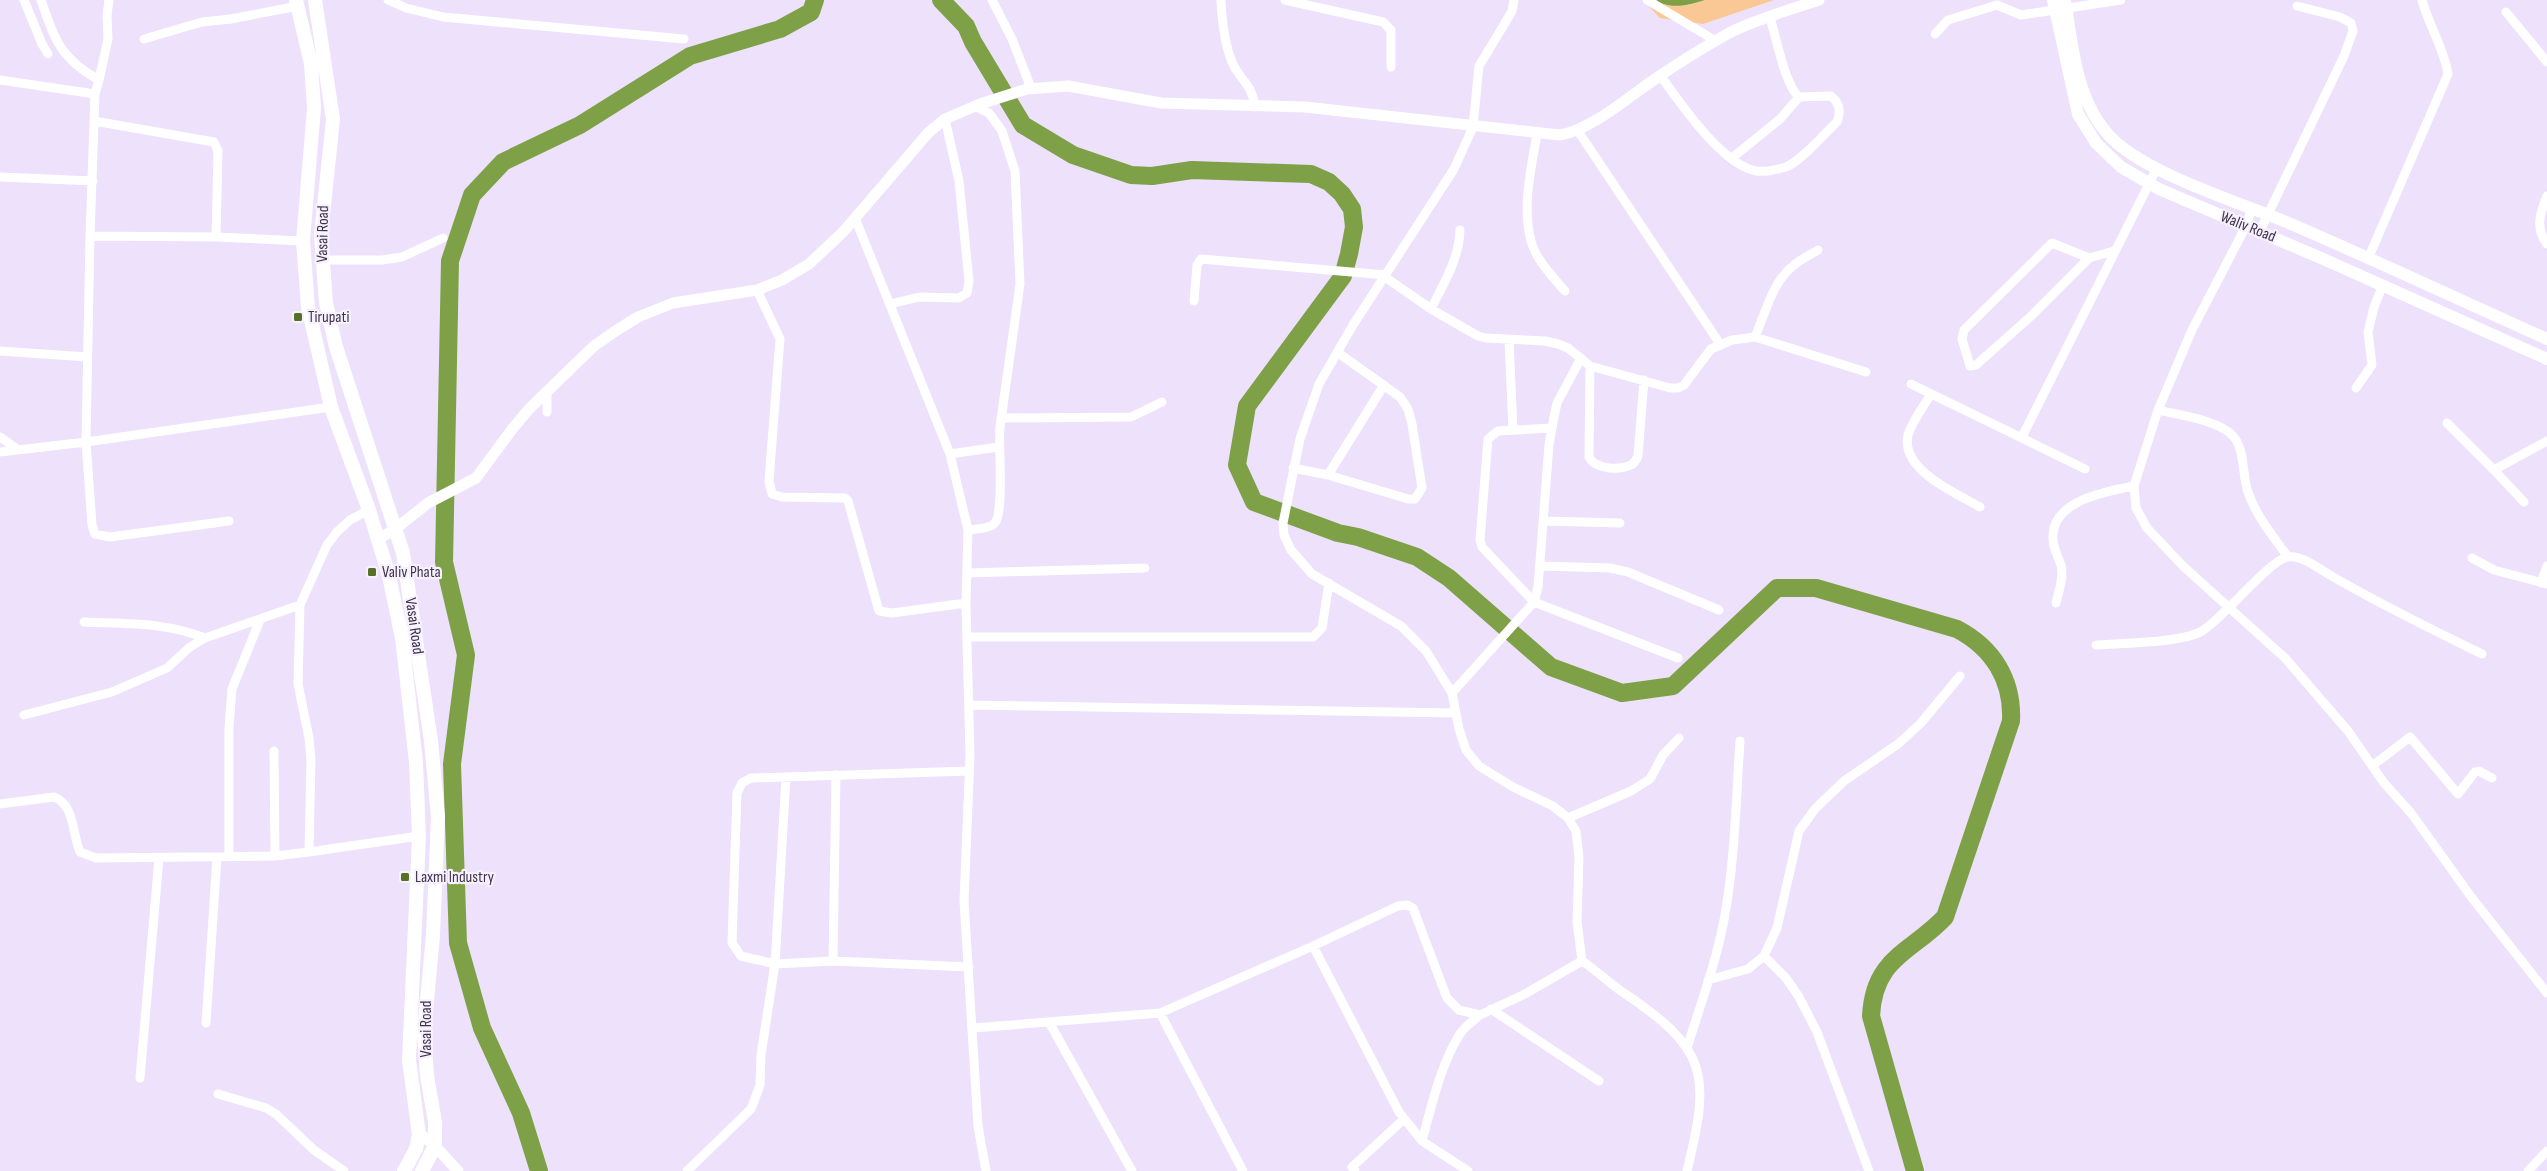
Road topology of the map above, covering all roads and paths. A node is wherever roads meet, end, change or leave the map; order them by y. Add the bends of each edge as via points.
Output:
1 (24, 0) edge
2 (40, 0) edge
3 (109, 0) edge
4 (315, 0) edge
5 (388, 0) edge
6 (992, 0) edge
7 (1221, 0) edge
8 (1285, 0) edge
9 (1514, 0) edge
10 (1647, 0) edge
11 (1819, 0) edge
12 (2121, 0) edge
13 (2422, 0) edge
14 (297, 3) edge
15 (2060, 4) edge
16 (2297, 6) dead end
17 (2506, 12) dead end
18 (1770, 18) junction
19 (1935, 34) dead end
20 (144, 39) dead end
21 (684, 39) dead end
22 (1716, 41) junction
23 (48, 54) dead end
24 (2547, 62) edge
25 (1391, 67) dead end
26 (1660, 75) junction
27 (0, 80) edge
28 (99, 80) junction
29 (1029, 89) junction
30 (95, 94) junction
31 (1800, 97) junction
32 (977, 105) junction
33 (1255, 107) junction
34 (945, 119) junction
35 (94, 121) junction
36 (1472, 127) junction
37 (1578, 131) junction
38 (1537, 134) junction
39 (1732, 158) junction
40 (2157, 168) junction
41 (0, 177) edge
42 (93, 181) junction
43 (2149, 184) junction
44 (2547, 196) edge
45 (2252, 208) junction
46 (2267, 213) junction
47 (856, 218) junction
48 (2246, 226) junction
49 (1460, 230) dead end
50 (2260, 231) junction
51 (90, 236) junction
52 (216, 237) junction
53 (443, 238) dead end
54 (303, 241) junction
55 (2547, 244) edge
56 (1818, 250) dead end
57 (2114, 251) junction
58 (2089, 258) junction
59 (2368, 258) junction
60 (321, 260) junction
61 (1385, 276) junction
62 (2382, 287) junction
63 (757, 290) junction
64 (1565, 291) dead end
65 (1194, 301) dead end
66 (890, 304) junction
67 (1431, 309) junction
68 (1755, 337) junction
69 (2547, 339) edge
70 (1509, 340) junction
71 (1720, 344) junction
72 (0, 351) edge
73 (1337, 352) junction
74 (88, 357) junction
75 (1581, 358) junction
76 (2547, 359) edge
77 (1590, 366) junction
78 (1866, 372) dead end
79 (1644, 380) junction
80 (1911, 384) dead end
81 (1384, 385) junction
82 (2356, 388) dead end
83 (548, 392) junction
84 (1931, 394) junction
85 (1162, 402) dead end
86 (331, 407) junction
87 (2158, 410) junction
88 (547, 412) dead end
89 (1001, 418) junction
90 (2447, 424) dead end
91 (1552, 428) junction
92 (1513, 430) junction
93 (0, 437) edge
94 (2022, 437) junction
95 (2547, 441) edge
96 (86, 442) junction
97 (998, 447) junction
98 (18, 450) junction
99 (0, 452) edge
100 (950, 454) junction
101 (1293, 468) junction
102 (2085, 469) dead end
103 (2494, 470) junction
104 (1328, 475) junction
105 (2134, 486) junction
106 (2524, 502) dead end
107 (1980, 507) dead end
108 (369, 510) junction
109 (1544, 520) junction
110 (229, 521) dead end
111 (1620, 523) dead end
112 (394, 530) junction
113 (968, 530) junction
114 (378, 539) junction
115 (2288, 557) junction
116 (2472, 558) dead end
117 (1540, 566) junction
118 (2547, 566) edge
119 (1146, 568) dead end
120 (967, 573) junction
121 (1329, 583) junction
122 (2544, 584) edge
123 (1534, 602) junction
124 (966, 603) junction
125 (2056, 603) dead end
126 (300, 605) junction
127 (2229, 608) junction
128 (1719, 610) dead end
129 (260, 620) junction
130 (84, 622) dead end
131 (967, 637) junction
132 (205, 638) junction
133 (2096, 645) dead end
134 (2482, 654) dead end
135 (1678, 658) dead end
136 (1960, 676) dead end
137 (1452, 693) junction
138 (969, 705) junction
139 (1455, 713) junction
140 (24, 715) dead end
141 (1679, 738) dead end
142 (1740, 741) dead end
143 (274, 751) dead end
144 (2372, 766) junction
145 (969, 771) junction
146 (836, 775) junction
147 (786, 777) junction
148 (2492, 778) dead end
149 (0, 804) edge
150 (1568, 818) junction
151 (419, 836) junction
152 (309, 852) junction
153 (275, 856) junction
154 (217, 857) junction
155 (229, 857) junction
156 (159, 858) junction
157 (1314, 946) junction
158 (1764, 956) junction
159 (833, 961) junction
160 (1582, 961) junction
161 (775, 964) junction
162 (969, 967) junction
163 (1708, 980) junction
164 (2547, 993) edge
165 (1491, 1009) junction
166 (1160, 1013) junction
167 (1480, 1015) junction
168 (1049, 1022) junction
169 (206, 1023) dead end
170 (973, 1028) junction
171 (1687, 1048) junction
172 (140, 1078) dead end
173 (1599, 1081) dead end
174 (218, 1094) dead end
175 (1404, 1119) junction
176 (419, 1133) junction
177 (1422, 1141) junction
178 (435, 1146) junction
179 (2547, 1151) edge
180 (1351, 1170) edge
181 (344, 1171) edge
182 (404, 1171) edge
183 (422, 1171) edge
184 (458, 1171) edge
185 (687, 1171) edge
186 (986, 1171) edge
187 (1132, 1171) edge
188 (1243, 1171) edge
189 (1468, 1171) edge
190 (1687, 1171) edge
191 (1869, 1171) edge
192 (2528, 1171) edge

1 - 23 street
2 - 28 street via 60,47 71,62
3 - 28 street via 108,39
4 - 60 main road, Vasai Road via 333,119 323,199
5 - 21 street via 406,8 443,16
6 - 29 street via 1012,40
7 - 33 street via 1226,44 1233,64 1253,93
8 - 25 street via 1388,25 1391,30
9 - 36 street via 1506,23 1479,66
10 - 22 street
11 - 18 street via 1784,10
12 - 15 street
13 - 59 street via 2445,56 2448,74
14 - 20 street via 231,19 202,22
14 - 54 main road, Vasai Road via 311,64 314,108
15 - 19 street via 2020,15 1997,5 1948,20
15 - 40 main road, Waliv Road via 2083,90 2094,117 2124,150
15 - 43 main road, Waliv Road via 2078,114 2096,143 2121,167
16 - 46 street via 2340,17 2351,23 2353,30 2344,56
17 - 24 street
18 - 22 street
18 - 31 street via 1789,81
22 - 26 street
26 - 37 street
26 - 39 street via 1709,138
27 - 30 street
28 - 30 street
29 - 32 street
29 - 33 street via 1068,86 1161,103
30 - 35 street
31 - 39 street via 1780,119
31 - 39 street via 1831,96 1839,107 1837,122 1787,167 1754,170
32 - 34 street
32 - 89 street via 989,113 1002,131 1015,171 1020,284
33 - 36 street via 1305,107
34 - 47 street via 916,147
34 - 66 street via 959,181 969,281 967,293 959,298 919,297
35 - 42 street
35 - 52 street via 214,142 218,152
36 - 38 street
36 - 61 street via 1454,169
37 - 38 street via 1560,135
37 - 71 street
38 - 64 street via 1528,187 1531,242 1543,264
40 - 43 street
40 - 45 main road, Waliv Road
41 - 42 street
42 - 51 street
43 - 48 main road, Waliv Road
43 - 57 street
44 - 55 street via 2539,215 2543,239
45 - 46 main road, Waliv Road
45 - 48 street
46 - 50 street
46 - 59 main road, Waliv Road
47 - 63 street via 809,264
47 - 66 street
48 - 50 main road, Waliv Road
48 - 87 street via 2192,330
49 - 67 street via 1455,260
50 - 62 main road, Waliv Road
51 - 52 street
51 - 74 street
52 - 54 street
53 - 60 street via 402,256 382,260
54 - 86 main road, Vasai Road via 308,306
56 - 68 street via 1793,266 1780,280 1770,296
57 - 58 street
57 - 94 street
58 - 58 street via 2052,243 1964,330 1962,339 1970,366 1976,365 2030,317
59 - 69 main road, Waliv Road
60 - 112 main road, Vasai Road via 336,348
61 - 65 street via 1201,259 1197,265
61 - 67 street
61 - 73 street
62 - 76 main road, Waliv Road
62 - 82 street via 2368,332 2372,365
63 - 83 street via 673,304 638,317 594,346
63 - 124 street via 780,339 781,352 769,481 772,494 845,498 848,501 879,611 892,613
66 - 100 street
67 - 70 street via 1478,336
68 - 71 street
68 - 78 street
70 - 75 street via 1552,342
70 - 92 street
71 - 79 street via 1711,349 1684,385 1678,388
72 - 74 street
73 - 81 street
73 - 101 street via 1319,384
74 - 96 street
75 - 77 street
75 - 91 street via 1557,403
77 - 79 street
77 - 79 street via 1589,457 1592,464 1599,467 1634,464 1638,456
80 - 84 street
81 - 104 street
81 - 104 street via 1400,397 1408,409 1422,488 1420,495 1415,500 1408,499
83 - 88 street
83 - 112 street via 512,428 476,478 428,503
84 - 94 street
84 - 107 street via 1908,435 1908,450 1923,474
85 - 89 street via 1131,416
86 - 96 street
86 - 108 main road, Vasai Road
87 - 105 street
87 - 115 street via 2222,427 2234,437 2256,513
89 - 97 street
90 - 103 street
91 - 92 street
91 - 109 street
92 - 123 street via 1498,431 1488,440 1480,540 1490,556
93 - 98 street
94 - 102 street
95 - 103 street
96 - 98 street
96 - 110 street via 95,534 110,537
97 - 100 street
97 - 113 street via 1001,495 998,519 986,527
98 - 99 street
100 - 113 street
101 - 104 street
101 - 121 street via 1283,523 1284,535 1291,550 1312,574
103 - 106 street
105 - 125 street via 2088,498 2061,515 2054,526 2053,537 2062,578
105 - 127 street via 2136,508 2147,528
108 - 114 main road, Vasai Road
108 - 126 street via 336,532
109 - 111 street
109 - 117 street
112 - 114 street
112 - 178 main road, Vasai Road via 403,554 413,619 431,741 438,817 433,935 424,1034
113 - 120 street
114 - 151 main road, Vasai Road via 402,638 416,762
115 - 127 street via 2269,570
115 - 134 street via 2311,564 2373,600
116 - 122 street via 2494,570
117 - 123 street
117 - 128 street via 1610,568 1628,572
118 - 122 street
119 - 120 street
120 - 124 street
121 - 131 street via 1322,628 1313,637
121 - 137 street via 1401,626 1426,650
123 - 135 street
123 - 137 street
124 - 131 street
126 - 129 street
126 - 152 street via 298,684 311,760
127 - 133 street via 2200,632
127 - 144 street via 2285,658 2348,731
129 - 132 street
129 - 155 street via 232,689
130 - 132 street via 182,628
131 - 138 street
132 - 140 street via 158,672 112,692
136 - 158 street via 1920,724 1898,744 1844,781 1815,809 1799,831 1777,928
137 - 139 street
138 - 139 street
138 - 145 street
139 - 150 street via 1466,750 1479,766 1553,806
141 - 150 street via 1663,755 1650,779 1632,791
142 - 163 street via 1729,890
143 - 153 street
144 - 148 street via 2410,737 2458,794 2475,772
144 - 164 street
145 - 146 street
145 - 162 street via 964,900
146 - 147 street
146 - 159 street
147 - 161 street
147 - 161 street via 751,778 742,783 737,793 732,943 741,956
149 - 156 street via 54,797 62,800 68,808 76,844 86,856
150 - 160 street via 1576,831 1579,858 1577,922
151 - 152 street
151 - 176 main road, Vasai Road via 409,1060
152 - 153 street
153 - 155 street
154 - 155 street
154 - 156 street
154 - 169 street
156 - 172 street
157 - 166 street
157 - 167 street via 1398,906 1407,905 1416,914 1447,998 1459,1010
157 - 175 street
158 - 163 street via 1748,969
158 - 191 street via 1786,978 1817,1032
159 - 161 street
159 - 162 street
160 - 165 street
160 - 171 street via 1656,1015
161 - 185 street via 757,1097 751,1109
162 - 170 street
163 - 171 street
165 - 167 street
165 - 173 street
166 - 168 street
166 - 188 street
167 - 177 street via 1460,1033 1450,1053
168 - 170 street
168 - 187 street
170 - 186 street via 978,1126
171 - 190 street via 1700,1080 1700,1115
174 - 181 street via 276,1114 314,1150
175 - 177 street
175 - 180 street
176 - 178 street
176 - 182 main road, Vasai Road via 416,1148
177 - 189 street
178 - 183 main road, Vasai Road
178 - 184 street
179 - 192 street

